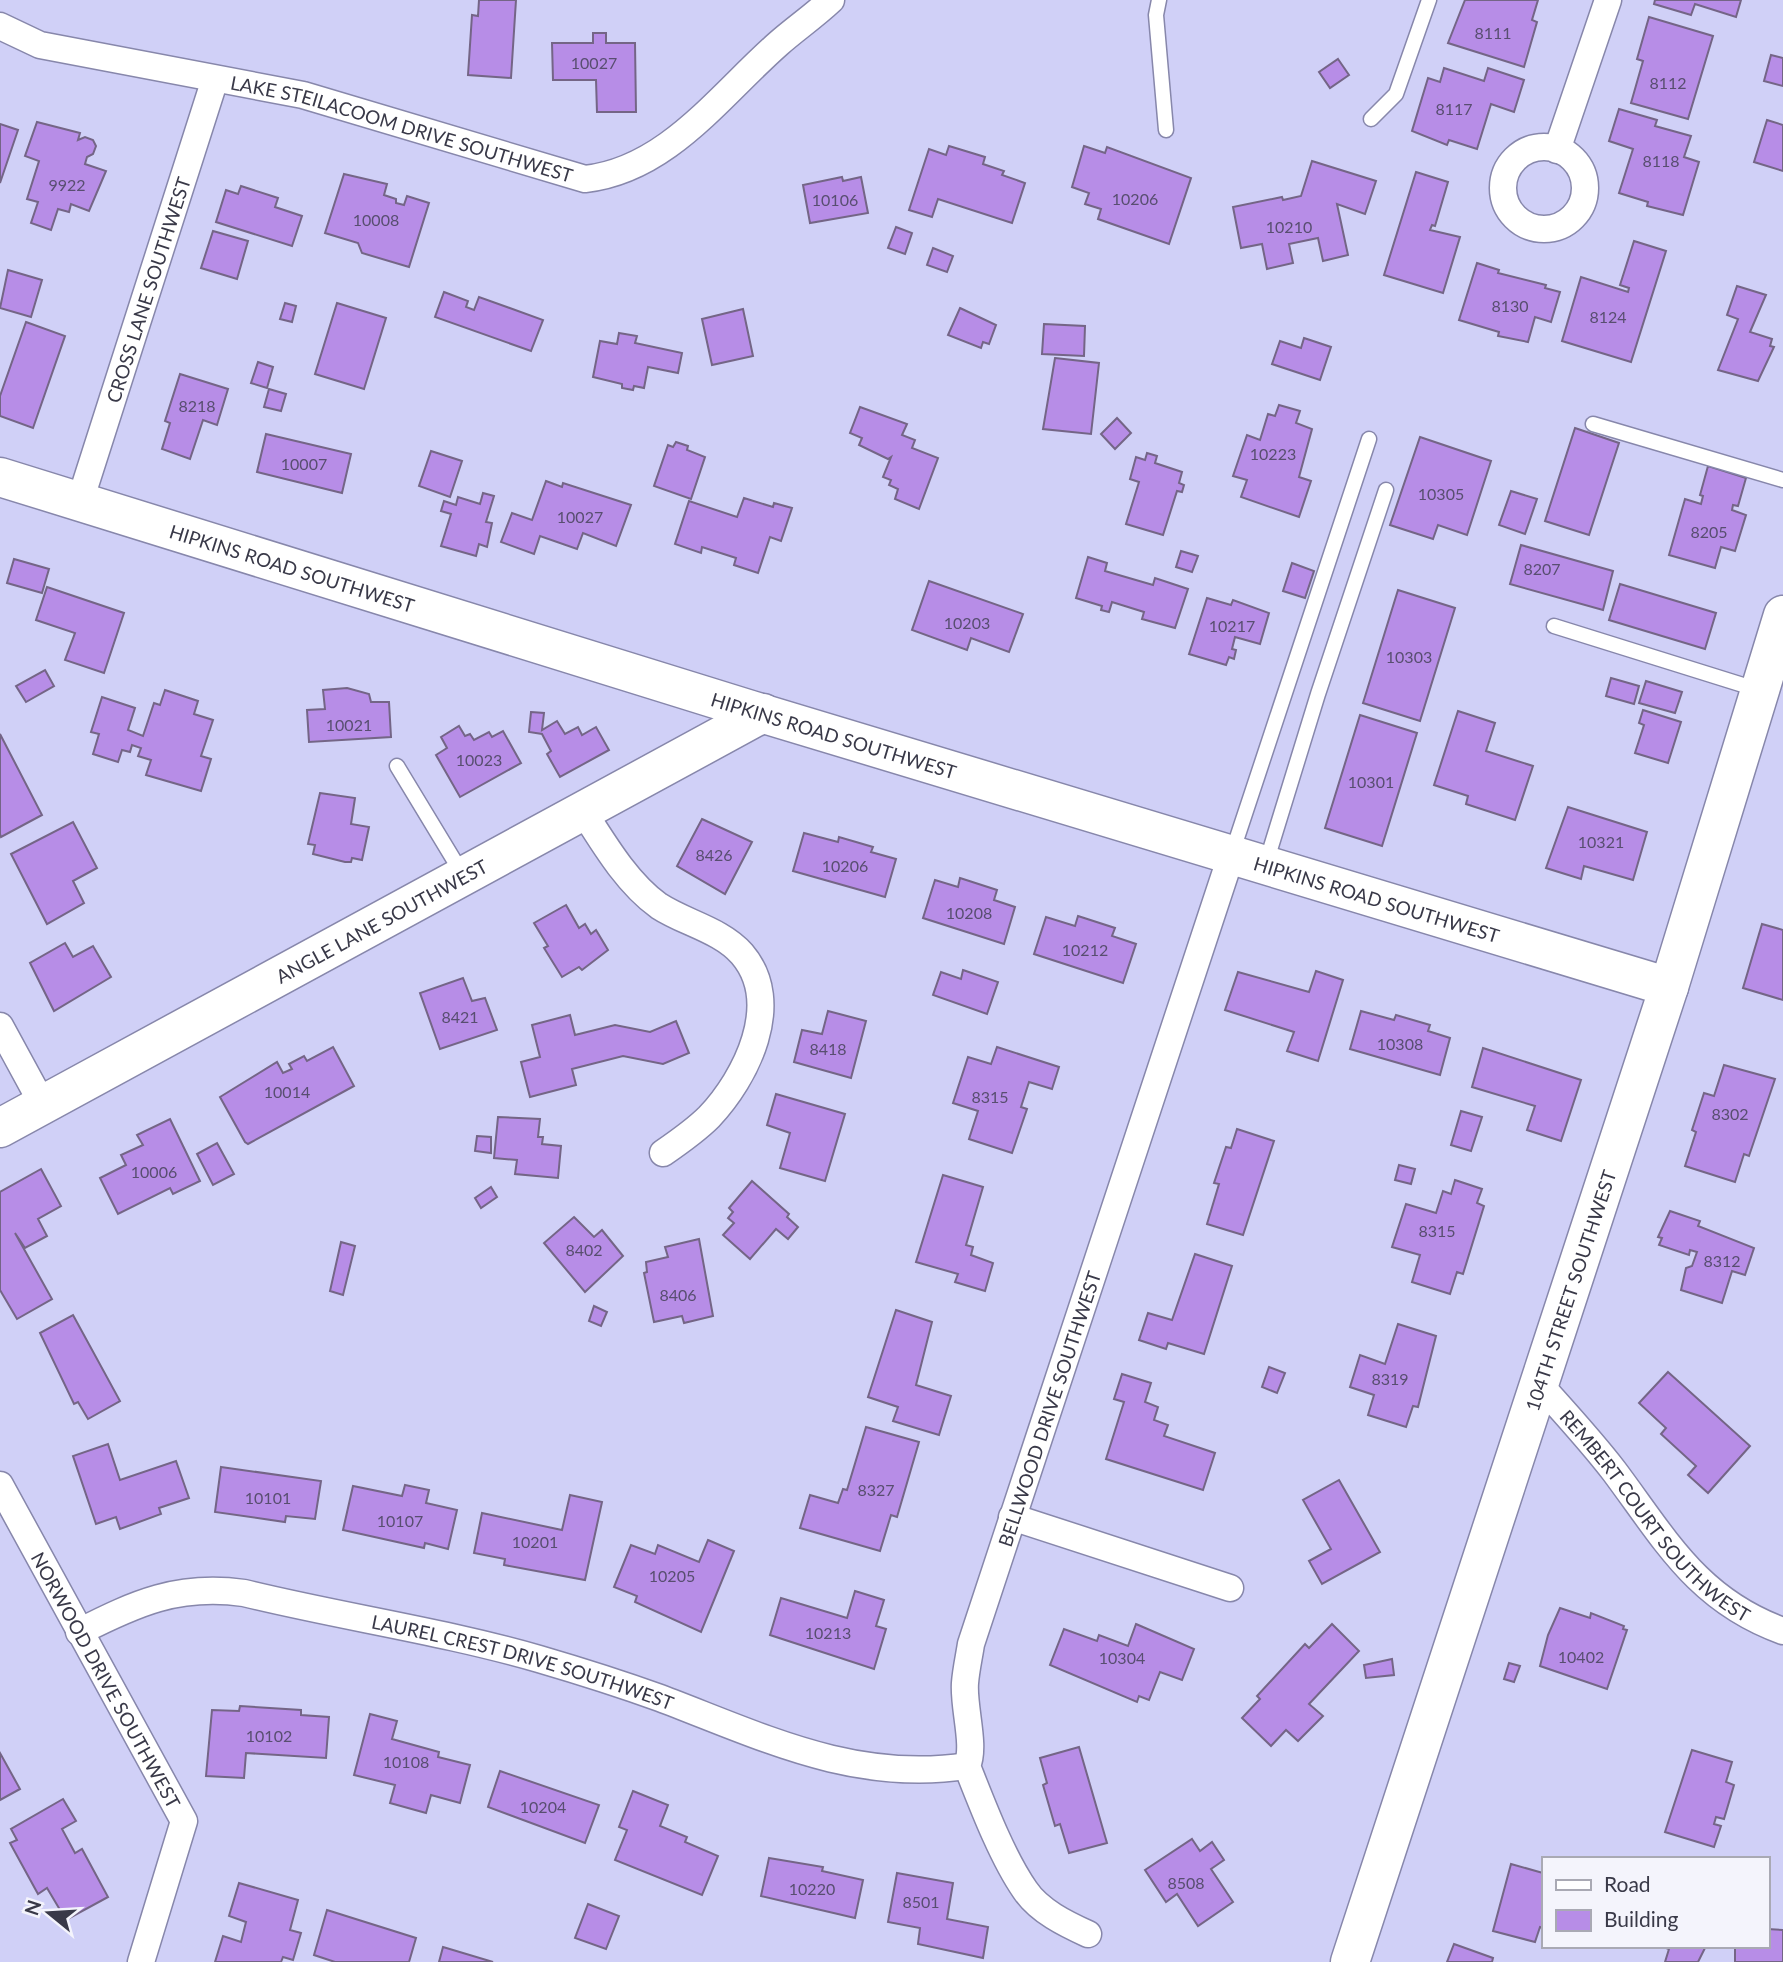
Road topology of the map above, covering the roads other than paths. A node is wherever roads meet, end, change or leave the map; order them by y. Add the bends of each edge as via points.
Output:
1 (831, 0) edge
2 (1158, 0) edge
3 (1429, 0) edge
4 (1608, 0) edge
5 (0, 26) edge
6 (215, 79) junction
7 (1371, 119) dead end
8 (1167, 130) dead end
9 (1557, 150) dead end
10 (1593, 424) dead end
11 (1369, 439) dead end
12 (0, 477) edge
13 (1783, 480) edge
14 (1386, 490) dead end
15 (80, 501) junction
16 (1783, 615) edge
17 (1554, 626) dead end
18 (1760, 690) junction
19 (763, 713) junction
20 (397, 766) dead end
21 (583, 811) junction
22 (1249, 858) junction
23 (464, 876) junction
24 (1669, 987) junction
25 (0, 1026) edge
26 (43, 1105) junction
27 (0, 1128) edge
28 (663, 1153) dead end
29 (1540, 1385) junction
30 (0, 1485) edge
31 (1012, 1517) junction
32 (1230, 1588) dead end
33 (1783, 1631) edge
34 (79, 1632) junction
35 (967, 1766) junction
36 (1088, 1934) dead end
37 (141, 1962) edge
38 (1350, 1962) edge

1 - 6 street, LAKE STEILACOOM DRIVE SOUTHWEST via 656,156 610,177 584,179 303,95
2 - 8 lane
3 - 7 lane via 1396,94
4 - 9 street
5 - 6 street, LAKE STEILACOOM DRIVE SOUTHWEST via 40,45
6 - 15 street, CROSS LANE SOUTHWEST
10 - 13 lane
11 - 22 lane
12 - 15 street, HIPKINS ROAD SOUTHWEST
14 - 22 lane
15 - 19 street, HIPKINS ROAD SOUTHWEST
16 - 18 street, 104TH STREET SOUTHWEST
17 - 18 lane
18 - 24 street, 104TH STREET SOUTHWEST
19 - 21 street, ANGLE LANE SOUTHWEST
19 - 22 street, HIPKINS ROAD SOUTHWEST
20 - 23 lane
21 - 23 street, ANGLE LANE SOUTHWEST
21 - 28 street via 609,851 659,905 742,954 760,998 758,1033 732,1085 710,1115
22 - 24 street, HIPKINS ROAD SOUTHWEST
22 - 31 street, BELLWOOD DRIVE SOUTHWEST
23 - 26 street, ANGLE LANE SOUTHWEST
24 - 29 street, 104TH STREET SOUTHWEST
25 - 26 street
26 - 27 street, ANGLE LANE SOUTHWEST
29 - 33 street, REMBERT COURT SOUTHWEST via 1607,1462 1693,1576 1723,1601
29 - 38 street, 104TH STREET SOUTHWEST
30 - 34 street, NORWOOD DRIVE SOUTHWEST
31 - 32 street
31 - 35 street, BELLWOOD DRIVE SOUTHWEST via 971,1644 965,1683 971,1756
34 - 35 street, LAUREL CREST DRIVE SOUTHWEST via 131,1605 211,1588 538,1659 786,1747 847,1762 897,1771
34 - 37 street, NORWOOD DRIVE SOUTHWEST via 184,1821
35 - 36 street, BELLWOOD DRIVE SOUTHWEST via 1026,1892 1064,1923

